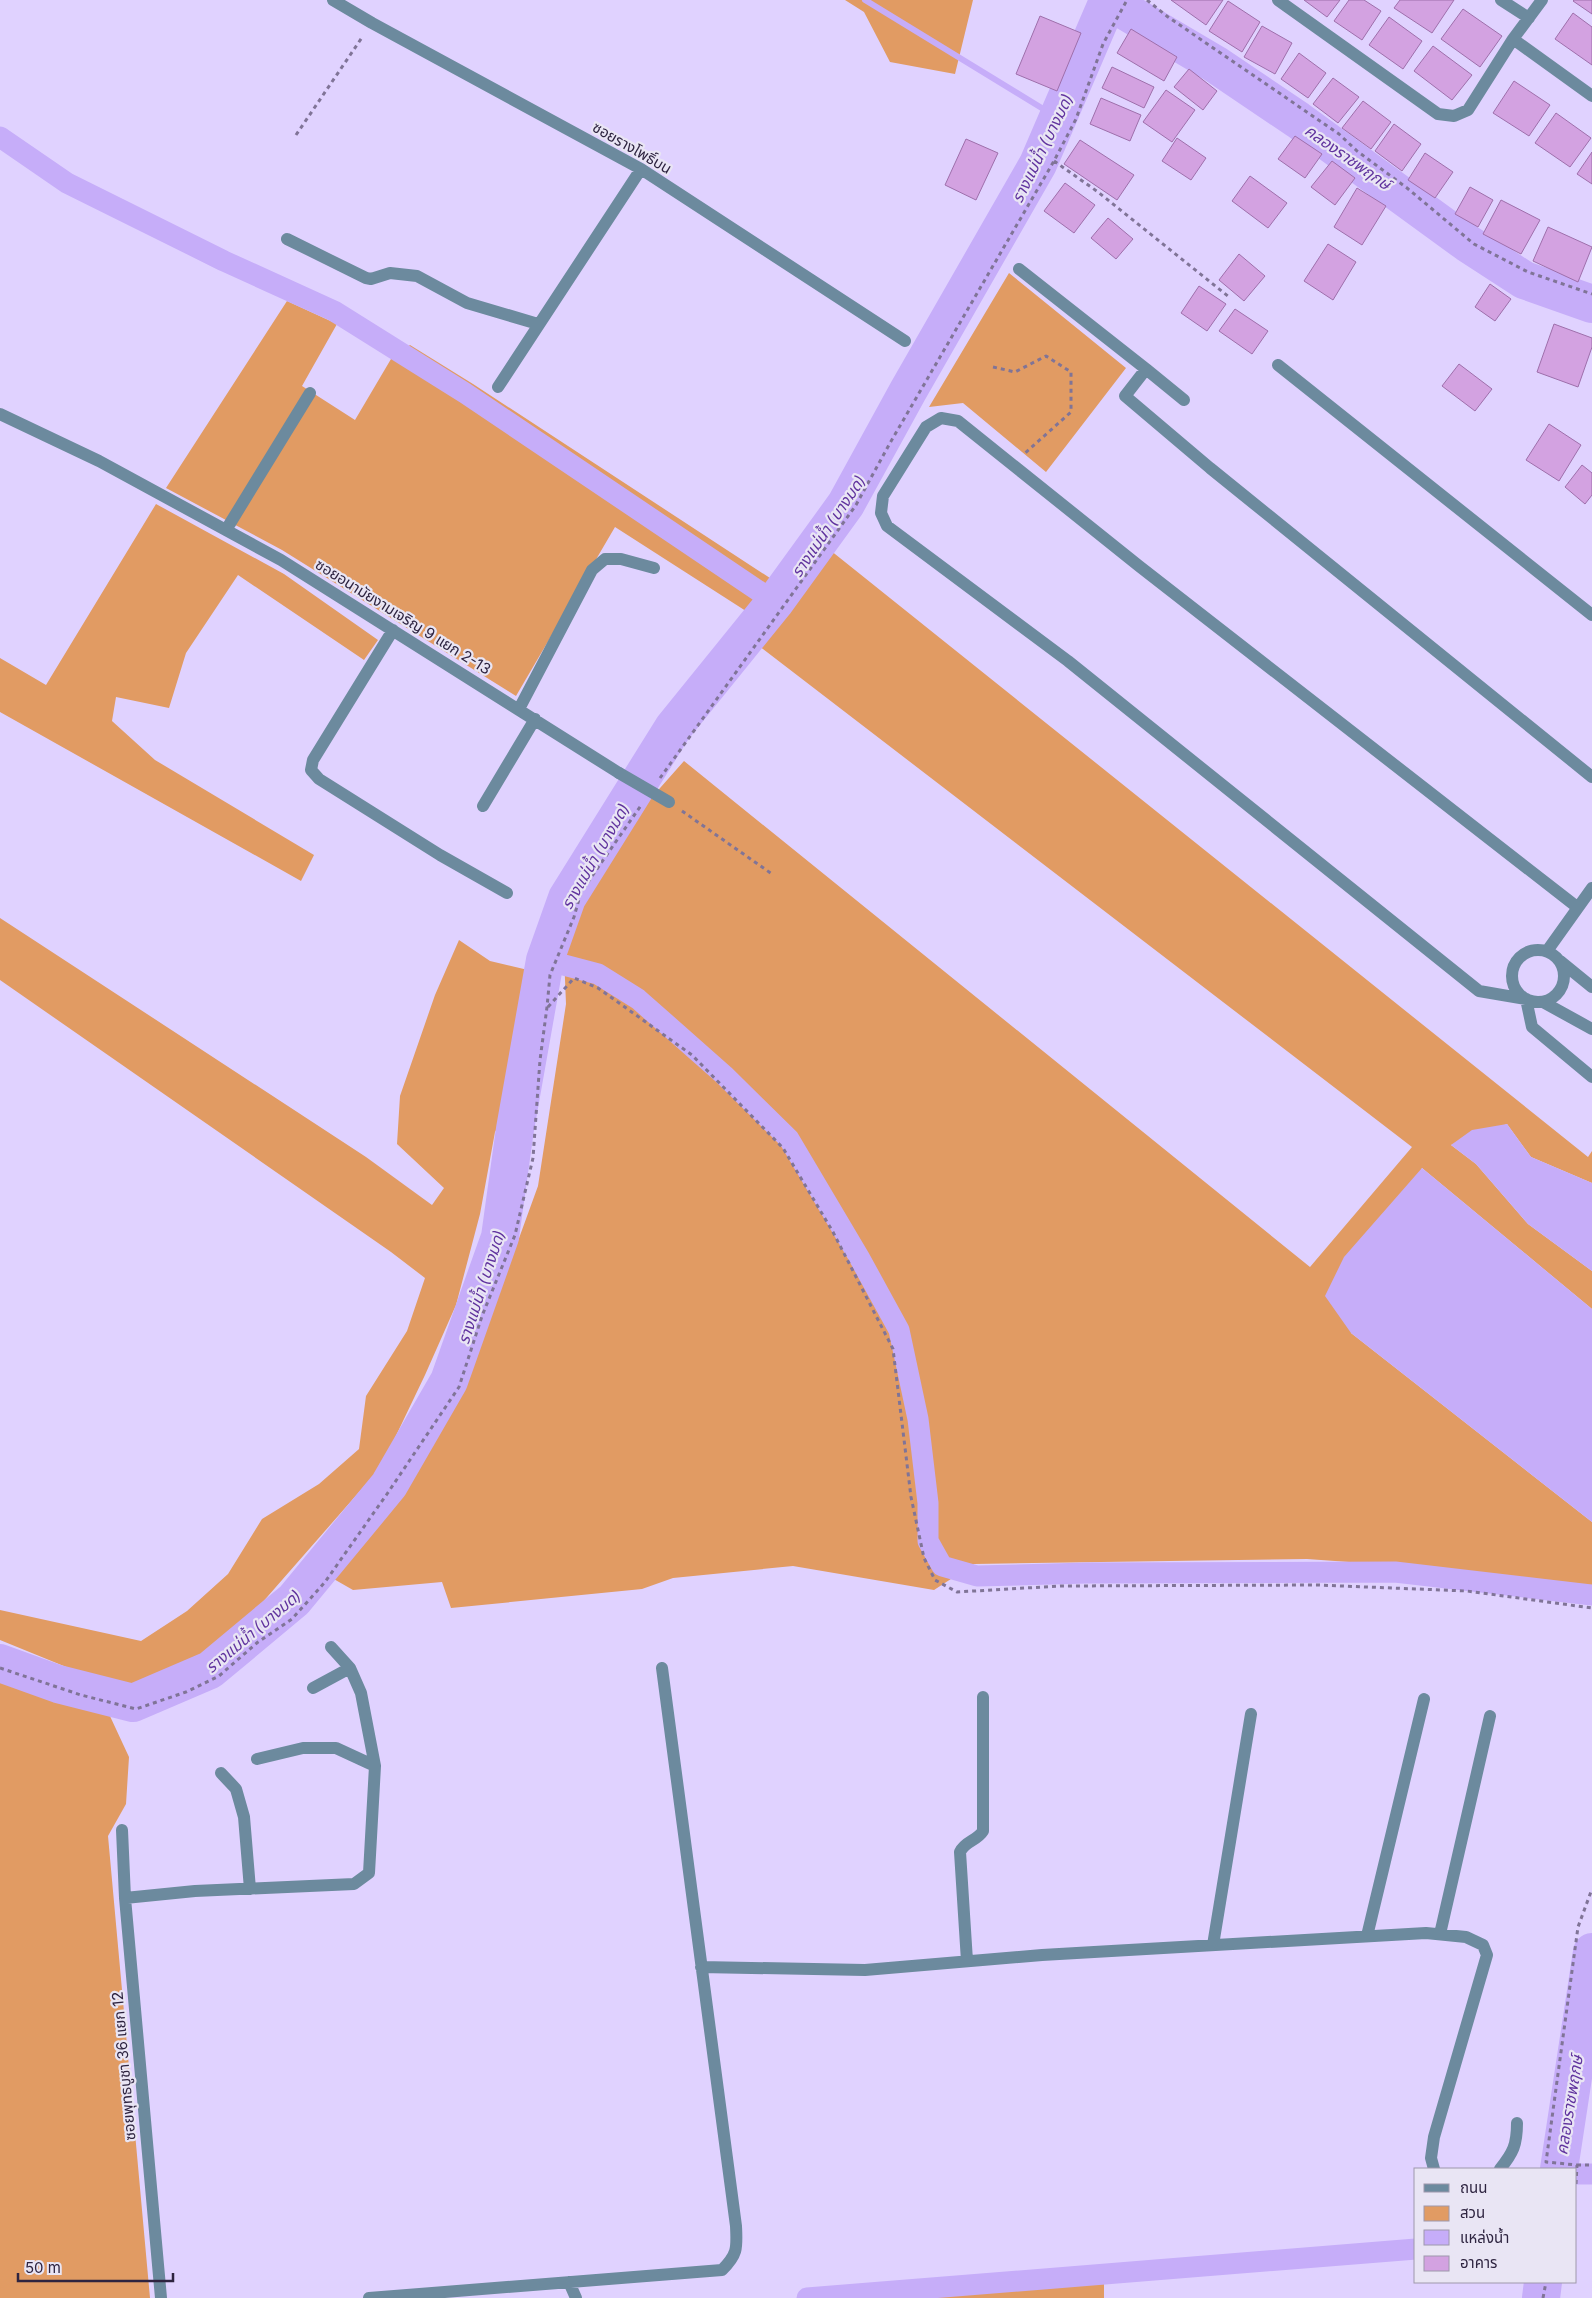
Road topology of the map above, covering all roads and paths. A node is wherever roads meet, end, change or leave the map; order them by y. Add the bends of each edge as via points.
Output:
1 (333, 0) edge
2 (1128, 0) edge
3 (1147, 0) edge
4 (1278, 0) edge
5 (1501, 0) edge
6 (1542, 0) edge
7 (1530, 18) junction
8 (372, 24) junction
9 (1513, 40) junction
10 (1592, 96) edge
11 (296, 135) dead end
12 (1054, 161) junction
13 (641, 169) junction
14 (287, 239) dead end
15 (1019, 269) dead end
16 (1592, 294) edge
17 (1228, 297) dead end
18 (538, 324) junction
19 (904, 341) dead end
20 (1278, 365) dead end
21 (994, 367) dead end
22 (1146, 369) junction
23 (498, 387) dead end
24 (310, 393) dead end
25 (1184, 400) dead end
26 (0, 414) edge
27 (1014, 466) junction
28 (226, 530) junction
29 (654, 568) dead end
30 (1592, 615) edge
31 (393, 630) junction
32 (519, 709) junction
33 (535, 719) junction
34 (1592, 777) edge
35 (658, 781) dead end
36 (646, 797) dead end
37 (670, 802) joint
38 (483, 806) dead end
39 (772, 874) dead end
40 (1592, 888) edge
41 (507, 893) dead end
42 (1577, 907) junction
43 (1547, 951) junction
44 (1560, 961) junction
45 (1592, 987) edge
46 (1526, 999) junction
47 (1543, 1002) junction
48 (547, 1007) junction
49 (1592, 1029) edge
50 (1592, 1077) edge
51 (1592, 1608) edge
52 (331, 1647) dead end
53 (0, 1668) edge
54 (350, 1668) junction
55 (662, 1668) dead end
56 (313, 1688) dead end
57 (983, 1697) dead end
58 (1424, 1699) dead end
59 (1251, 1714) dead end
60 (1490, 1716) dead end
61 (257, 1759) dead end
62 (375, 1766) junction
63 (221, 1773) dead end
64 (122, 1830) dead end
65 (250, 1889) junction
66 (1592, 1889) edge
67 (125, 1898) junction
68 (1440, 1934) junction
69 (1367, 1936) junction
70 (1213, 1945) junction
71 (967, 1961) junction
72 (701, 1966) junction
73 (1517, 2123) dead end
74 (1592, 2165) edge
75 (1577, 2166) joint
76 (1434, 2168) edge
77 (1501, 2168) edge
78 (569, 2282) junction
79 (1546, 2283) edge
80 (161, 2298) edge
81 (369, 2298) edge
82 (576, 2298) edge
83 (1543, 2298) edge

1 - 8 street, ซอยรางโพธิ์บน
2 - 12 path via 1110,28 1076,119
3 - 16 path via 1339,134 1474,244 1528,272
4 - 9 street via 1438,114 1454,116 1468,110
5 - 7 street
6 - 7 street
7 - 9 street
8 - 11 path
8 - 13 street, ซอยรางโพธิ์บน
9 - 10 street
12 - 17 path via 1098,192
12 - 35 path via 856,505
13 - 18 street
13 - 19 street, ซอยรางโพธิ์บน
14 - 18 street via 366,278 390,273 417,276 466,303
15 - 22 street
18 - 23 street
20 - 30 street
21 - 27 path via 1015,372 1046,356 1071,372 1071,412 1028,448
22 - 25 street
22 - 34 street via 1126,396 1210,468
24 - 28 street
26 - 28 street, ซอยอนามัยงามเจริญ 9 แยก 2-13 via 99,461
27 - 42 street
27 - 46 street via 958,421 941,418 926,427 883,496 881,513 886,526 1068,661 1479,991
28 - 31 street, ซอยอนามัยงามเจริญ 9 แยก 2-13 via 281,560
29 - 32 street via 621,559 605,560 592,570
31 - 32 street, ซอยอนามัยงามเจริญ 9 แยก 2-13
31 - 41 street via 313,760 311,770 319,779 440,855
32 - 33 street, ซอยอนามัยงามเจริญ 9 แยก 2-13
33 - 37 street, ซอยอนามัยงามเจริญ 9 แยก 2-13, bridge
33 - 38 street
36 - 48 path via 581,892 550,973
37 - 39 path
40 - 42 street
42 - 43 street
43 - 44 street
43 - 46 street via 1529,950 1512,969 1514,986
44 - 45 street
44 - 47 street via 1564,978 1562,986 1558,994
46 - 47 street
46 - 50 street via 1532,1027
47 - 49 street
48 - 51 path via 574,978 598,988 692,1055 783,1148 833,1232 893,1349 911,1497 924,1558 935,1580 957,1592 1060,1586 1287,1585 1467,1591
48 - 53 path via 533,1158 515,1235 482,1316 459,1387 325,1582 292,1619 258,1642 220,1676 136,1709
52 - 54 street
54 - 56 street
54 - 62 street via 361,1693
55 - 72 street
57 - 71 street via 983,1831 977,1840 963,1846 960,1852
58 - 69 street
59 - 70 street
60 - 68 street
61 - 62 street via 303,1748 336,1748
62 - 65 street via 369,1873 354,1884
63 - 65 street via 236,1789 244,1817
64 - 67 street, ซอยพุทธบูชา 36 แยก 12
65 - 67 street
66 - 75 path via 1578,1927 1546,2162
67 - 80 street, ซอยพุทธบูชา 36 แยก 12
68 - 69 street
68 - 76 street via 1466,1937 1482,1945 1487,1955 1434,2138 1431,2158
69 - 70 street
70 - 71 street
71 - 72 street via 865,1970
72 - 78 street via 737,2249 722,2270
73 - 77 street via 1517,2142
74 - 75 path
78 - 81 street
78 - 82 street
79 - 83 path

